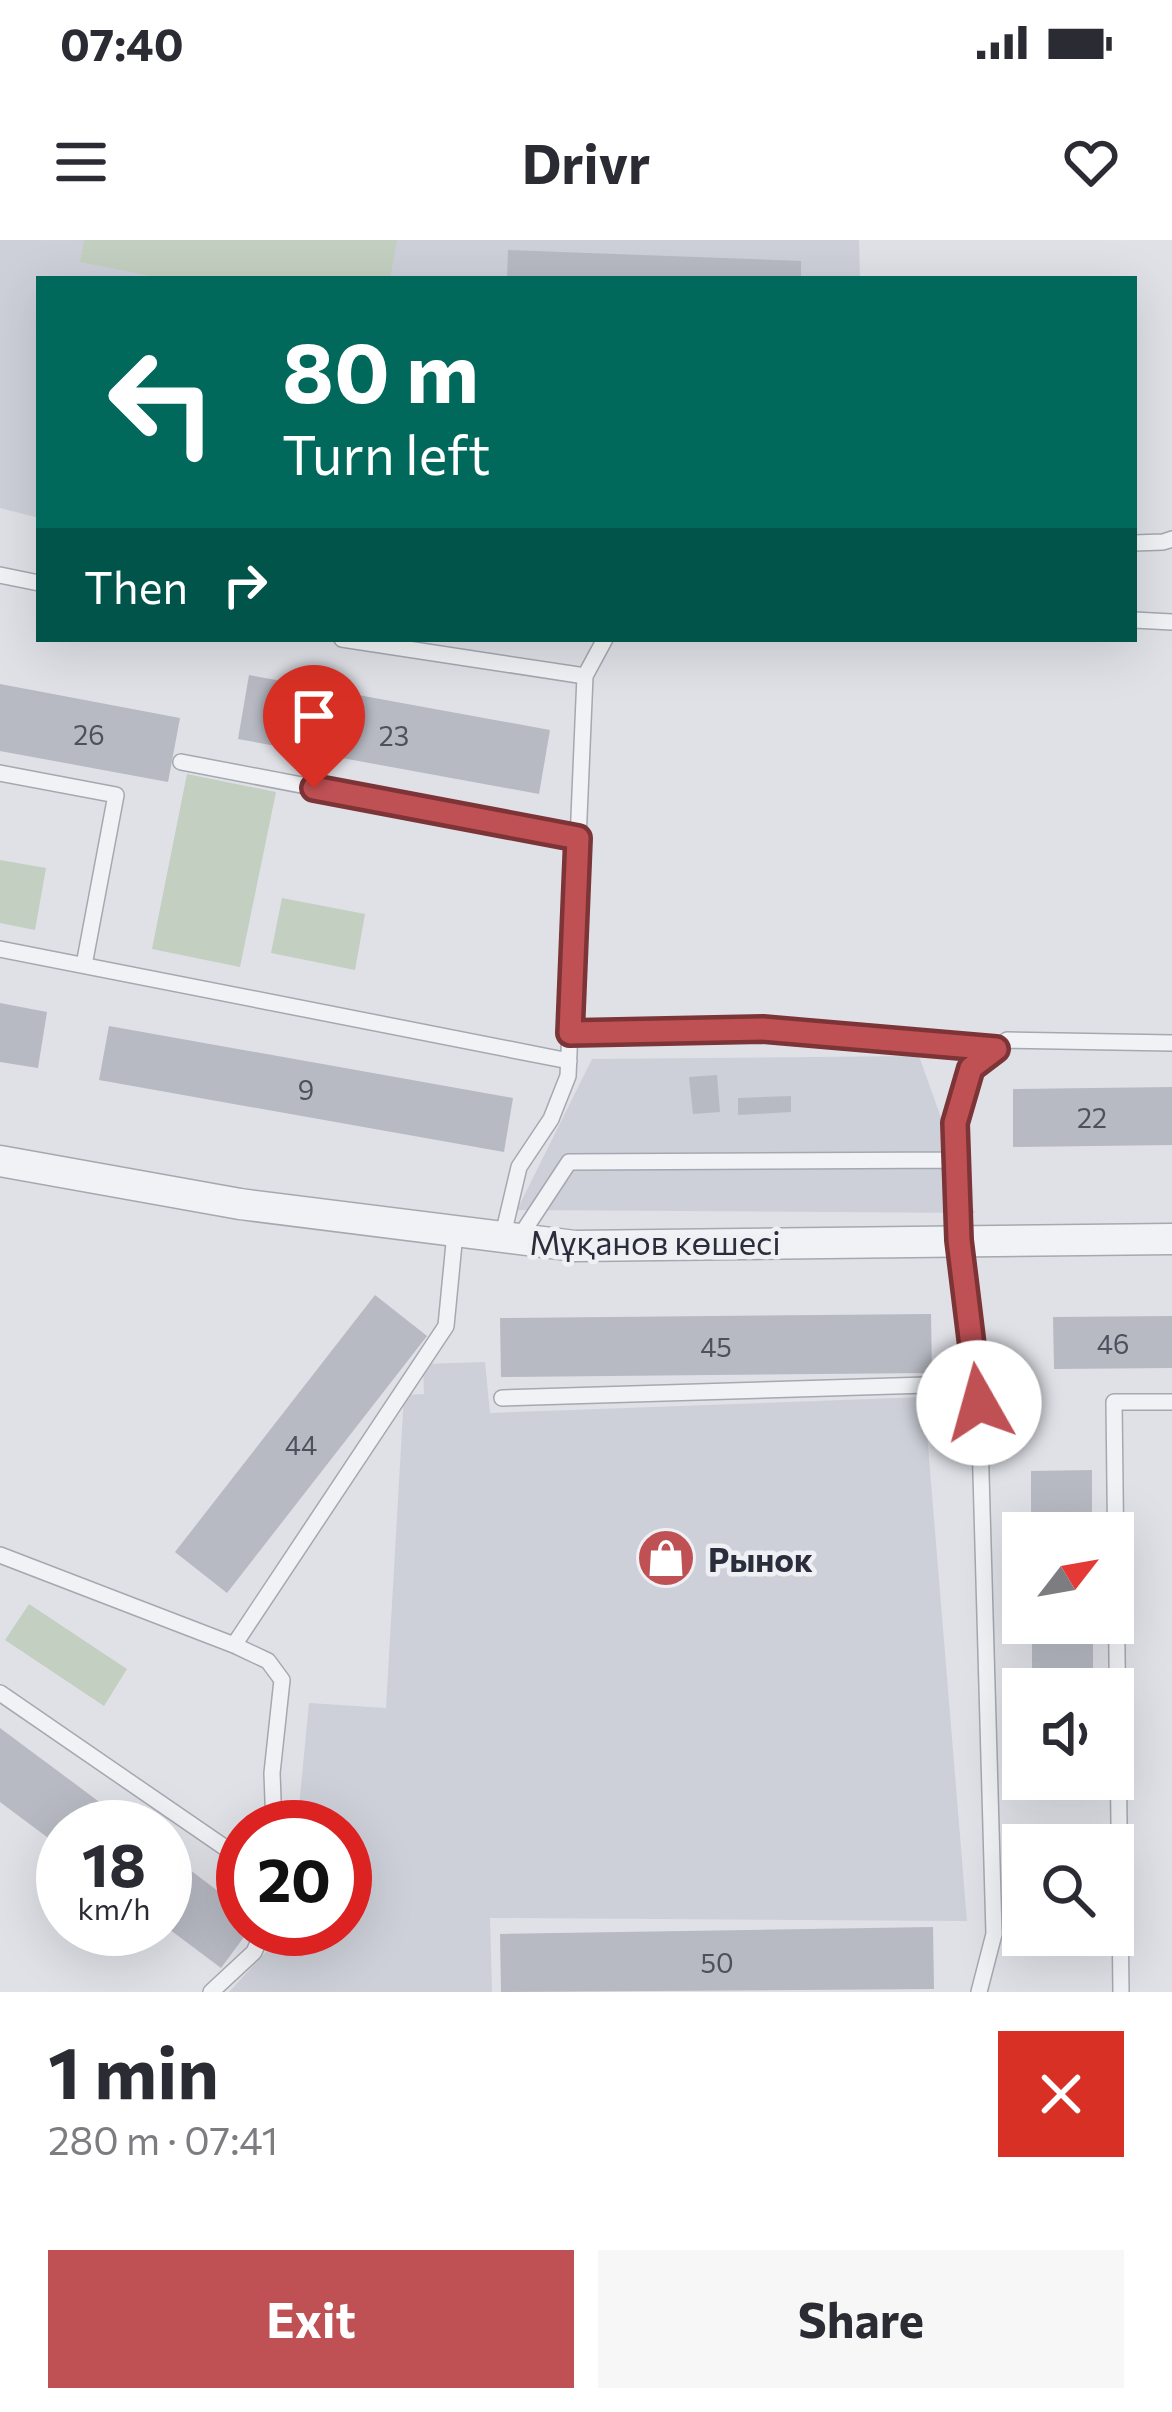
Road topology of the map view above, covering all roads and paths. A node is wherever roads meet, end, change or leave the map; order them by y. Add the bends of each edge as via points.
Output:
1 (1172, 539) edge
2 (1137, 543) edge
3 (0, 575) edge
4 (36, 582) edge
5 (1137, 620) edge
6 (1172, 622) edge
7 (362, 642) edge
8 (603, 642) edge
9 (585, 676) junction
10 (182, 762) dead end
11 (0, 773) edge
12 (578, 838) junction
13 (0, 949) edge
14 (84, 965) junction
15 (570, 1033) junction
16 (1172, 1042) edge
17 (996, 1049) junction
18 (569, 1061) junction
19 (956, 1160) junction
20 (0, 1161) edge
21 (455, 1232) junction
22 (1172, 1239) edge
23 (510, 1240) junction
24 (959, 1240) junction
25 (502, 1398) dead end
26 (1172, 1402) edge
27 (980, 1427) junction
28 (0, 1555) edge
29 (234, 1645) junction
30 (0, 1693) edge
31 (273, 1800) edge
32 (216, 1841) edge
33 (250, 1956) edge
34 (211, 1992) edge
35 (979, 1992) edge
36 (1121, 1992) edge

1 - 2 lane
3 - 4 lane
5 - 6 lane
7 - 9 lane
8 - 9 lane
9 - 12 lane
10 - 12 lane
11 - 14 lane via 116,795
12 - 15 lane
13 - 14 lane
14 - 18 lane
15 - 17 lane via 763,1029
15 - 18 lane
16 - 17 lane via 1007,1040
17 - 19 lane via 971,1068 955,1123
18 - 23 lane via 551,1119 519,1167
19 - 23 lane via 569,1162
19 - 24 lane
20 - 21 street, Мұқанов көшесі
21 - 23 street, Мұқанов көшесі
21 - 29 lane via 446,1326
22 - 24 street, Мұқанов көшесі
23 - 24 street, Мұқанов көшесі
24 - 27 lane
25 - 27 lane via 927,1384 941,1422
26 - 36 lane via 1114,1402
27 - 35 lane via 994,1934
28 - 29 lane
29 - 31 lane via 268,1660 282,1680
30 - 32 lane
33 - 34 lane

